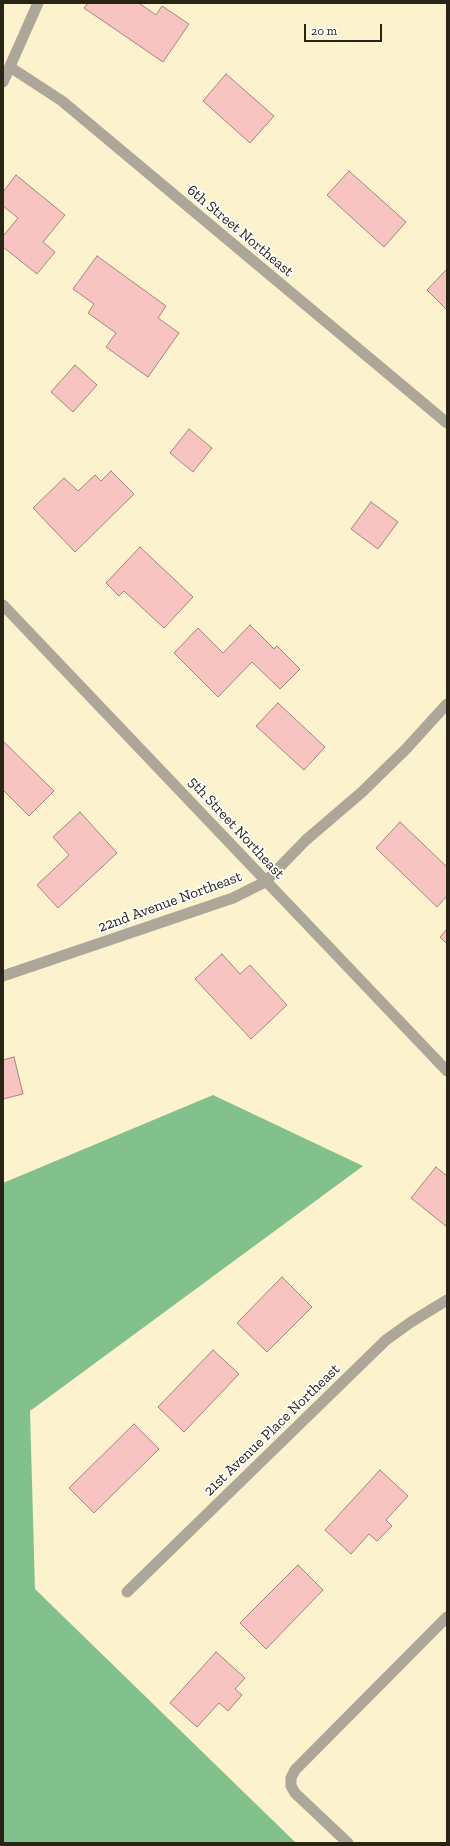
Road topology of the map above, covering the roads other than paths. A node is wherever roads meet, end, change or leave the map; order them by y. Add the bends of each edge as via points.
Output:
1 (38, 3) edge
2 (10, 67) junction
3 (3, 82) edge
4 (447, 423) edge
5 (3, 606) edge
6 (447, 704) edge
7 (266, 882) junction
8 (3, 976) edge
9 (447, 1071) edge
10 (447, 1300) edge
11 (127, 1592) dead end
12 (447, 1617) edge
13 (348, 1843) edge

1 - 2 street
2 - 3 street
2 - 4 street, 6th Street Northeast via 62,101
5 - 7 street, 5th Street Northeast
6 - 7 street, 22nd Avenue Northeast via 406,749 362,792 306,840
7 - 8 street, 22nd Avenue Northeast via 233,898
7 - 9 street, 5th Street Northeast
10 - 11 street, 21st Avenue Place Northeast via 386,1340
12 - 13 street via 295,1770 291,1778 291,1786 295,1793

